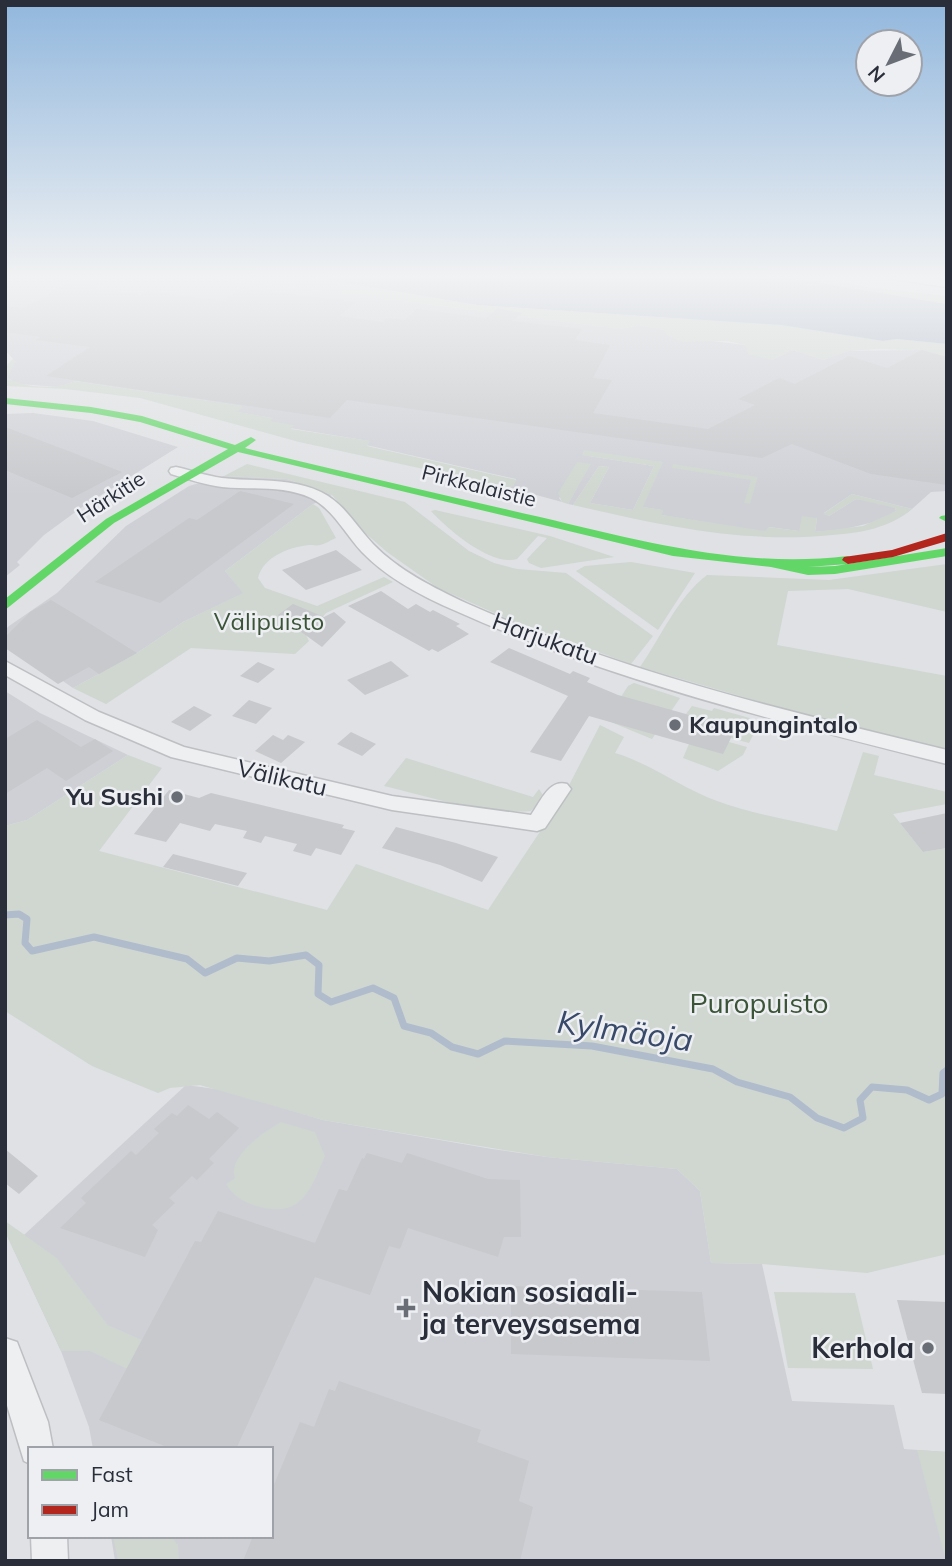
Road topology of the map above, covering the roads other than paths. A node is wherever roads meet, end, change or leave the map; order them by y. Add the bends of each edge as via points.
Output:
1 (5, 394) edge
2 (5, 401) edge
3 (235, 442) junction
4 (183, 473) junction
5 (946, 518) edge
6 (947, 537) edge
7 (947, 552) edge
8 (775, 564) junction
9 (5, 588) edge
10 (5, 606) edge
11 (5, 667) edge
12 (947, 757) edge
13 (560, 789) dead end
14 (5, 1354) edge
15 (36, 1447) edge
16 (49, 1538) edge
17 (50, 1561) edge

1 - 3 main road, Pirkkalaistie via 140,408
2 - 3 main road, Pirkkalaistie via 119,415
3 - 4 main road, Härkitie
3 - 5 main road, Pirkkalaistie via 692,541 791,548 839,545 892,536
3 - 8 main road, Pirkkalaistie via 652,549
4 - 9 main road, Härkitie via 98,516
4 - 10 main road, Härkitie via 91,534
4 - 12 street, Harjukatu via 225,483 287,485 315,494 331,505 374,554 400,573 444,599 518,631 771,713
6 - 8 main road, Pirkkalaistie via 858,560
7 - 8 main road via 835,570 808,571
11 - 13 street, Välikatu via 82,711 165,748 392,803 537,823
14 - 15 street
16 - 17 street

